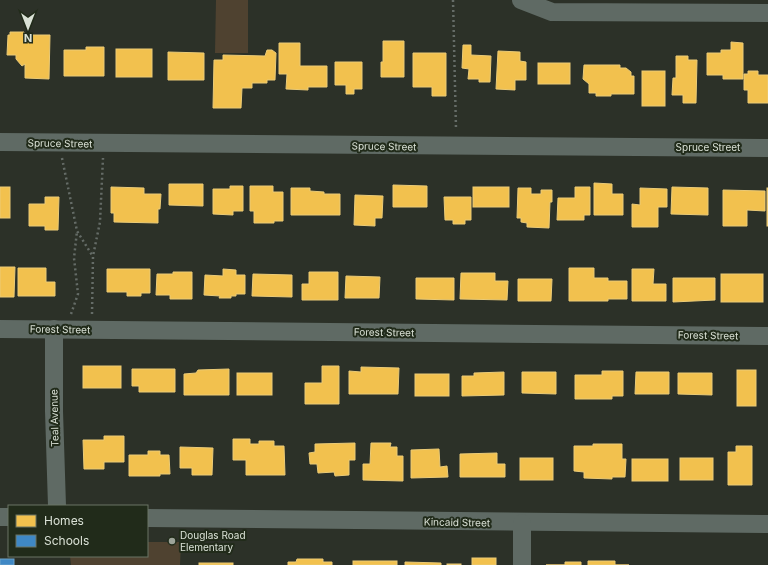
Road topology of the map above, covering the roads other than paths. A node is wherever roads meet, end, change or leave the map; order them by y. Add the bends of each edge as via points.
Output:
1 (521, 0) edge
2 (768, 13) edge
3 (0, 142) edge
4 (768, 148) edge
5 (0, 329) edge
6 (54, 329) junction
7 (768, 336) edge
8 (57, 505) edge
9 (148, 518) edge
10 (522, 523) junction
11 (768, 524) edge
12 (522, 565) edge

1 - 2 street via 552,12
3 - 4 street, Spruce Street
5 - 6 street, Forest Street
6 - 7 street, Forest Street
6 - 8 street, Teal Avenue
9 - 10 street, Kincaid Street
10 - 11 street, Kincaid Street
10 - 12 street

